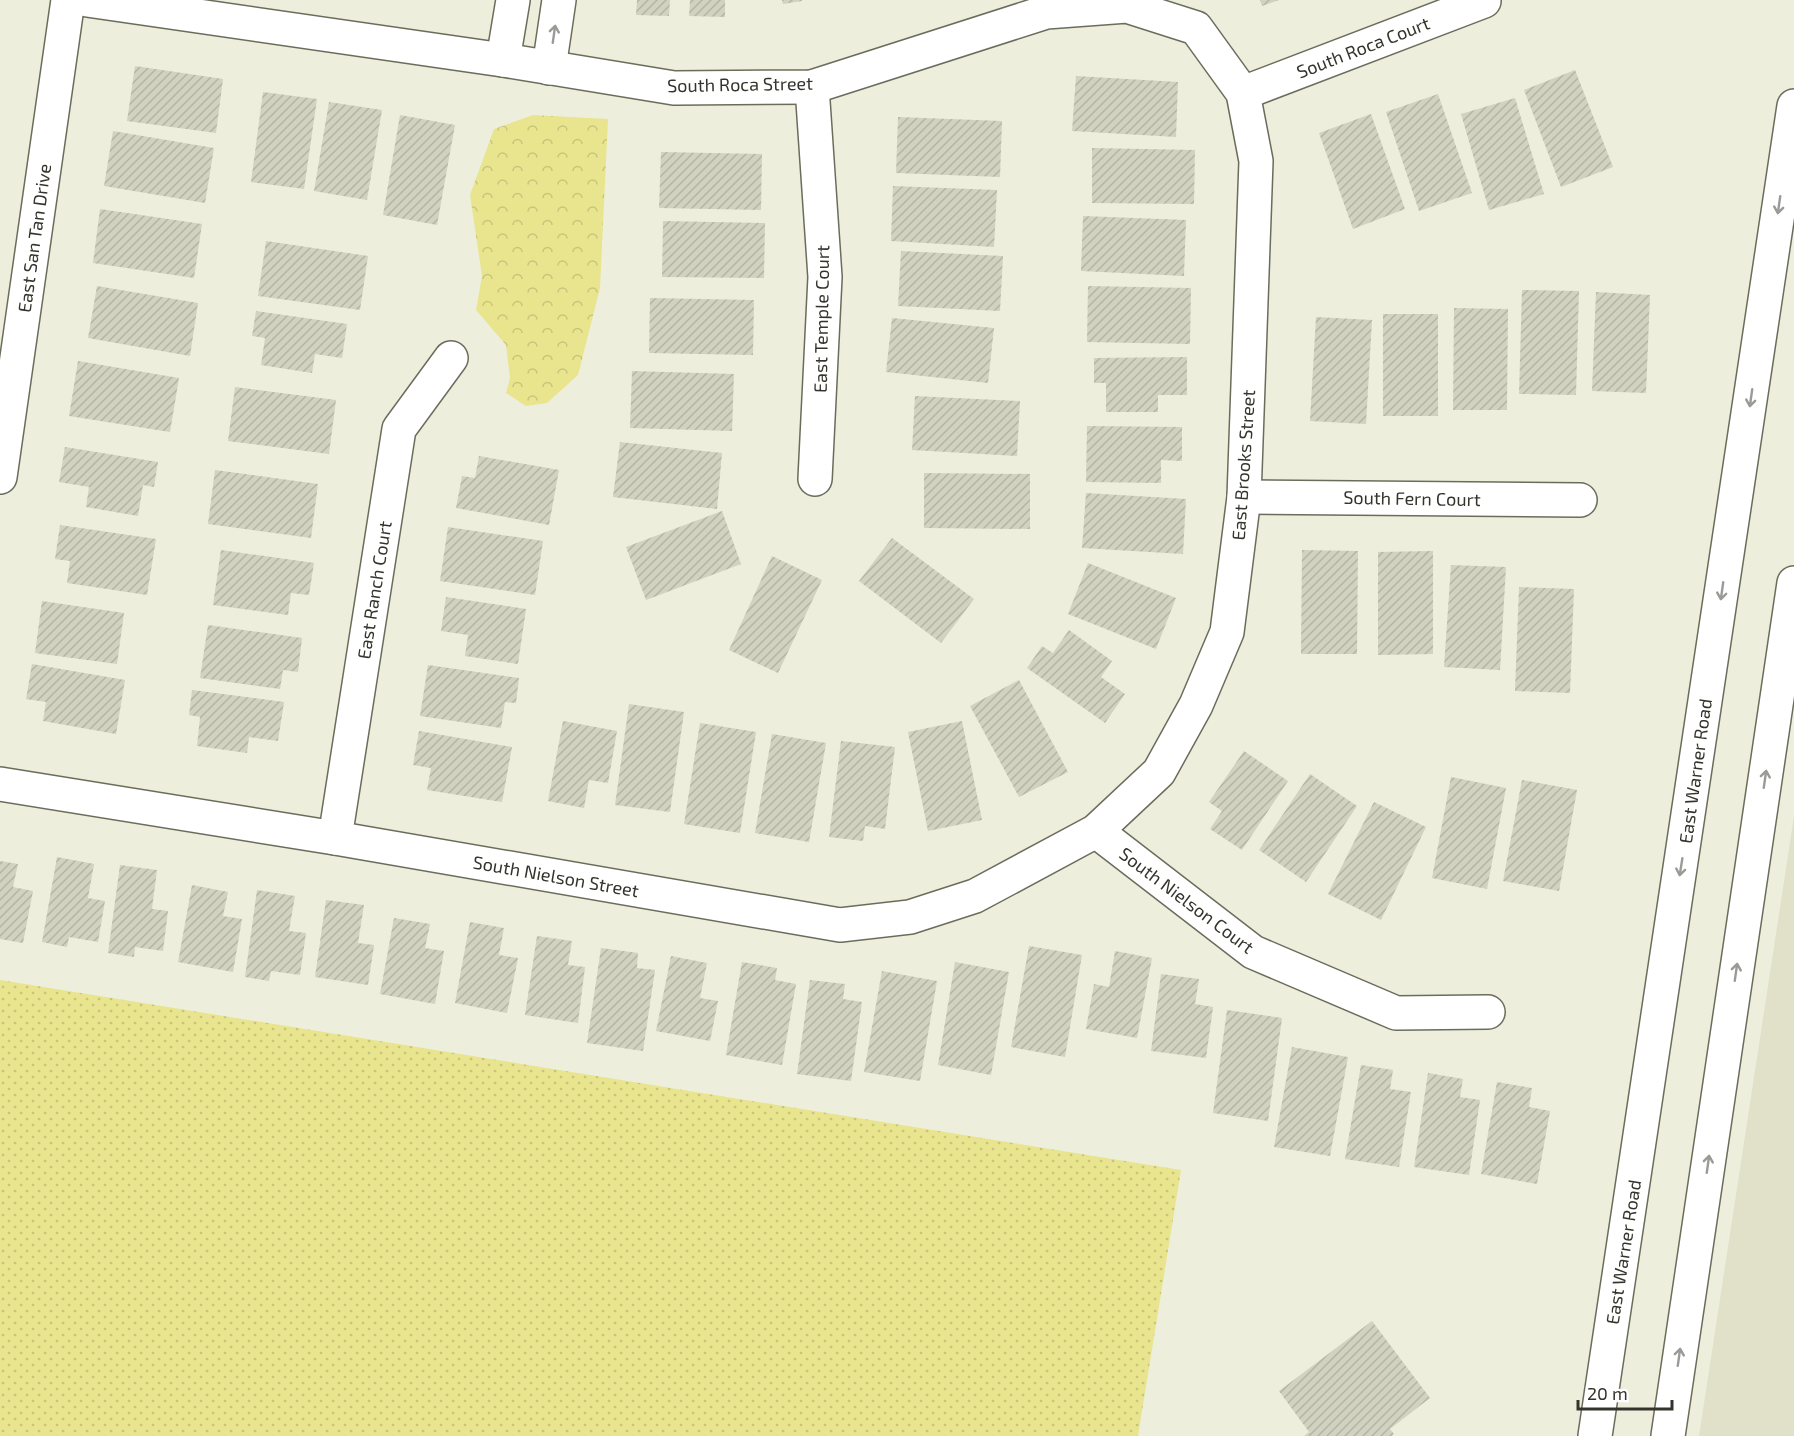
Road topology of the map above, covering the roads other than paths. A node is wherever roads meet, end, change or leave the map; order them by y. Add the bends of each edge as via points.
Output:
1 (68, 0) edge
2 (87, 0) edge
3 (513, 0) edge
4 (559, 0) edge
5 (1484, 1) edge
6 (504, 60) junction
7 (549, 68) junction
8 (812, 87) junction
9 (1243, 93) junction
10 (1794, 106) edge
11 (451, 358) dead end
12 (0, 477) edge
13 (815, 479) dead end
14 (1244, 497) junction
15 (1580, 500) dead end
16 (1794, 584) edge
17 (0, 784) edge
18 (1096, 831) junction
19 (335, 838) junction
20 (1488, 1012) dead end
21 (1596, 1436) edge
22 (1668, 1436) edge

1 - 12 street, East San Tan Drive
2 - 6 street, South Roca Street
3 - 6 street
7 -> 4 street
5 - 9 street, South Roca Court
6 - 7 street, South Roca Street
7 - 8 street, South Roca Street via 674,88
8 - 9 street, South Roca Street via 1046,12 1127,6 1196,28
8 - 13 street, East Temple Court via 825,277
9 - 14 street, East Brooks Street via 1256,161
10 -> 21 street, East Warner Road
11 - 19 street, East Ranch Court via 399,429
14 - 15 street, South Fern Court
14 - 18 street, East Brooks Street via 1227,632 1196,705 1159,772
22 -> 16 street
17 - 19 street, South Nielson Street
18 - 19 street, South Nielson Street via 975,896 910,917 840,925
18 - 20 street, South Nielson Court via 1253,952 1396,1013

